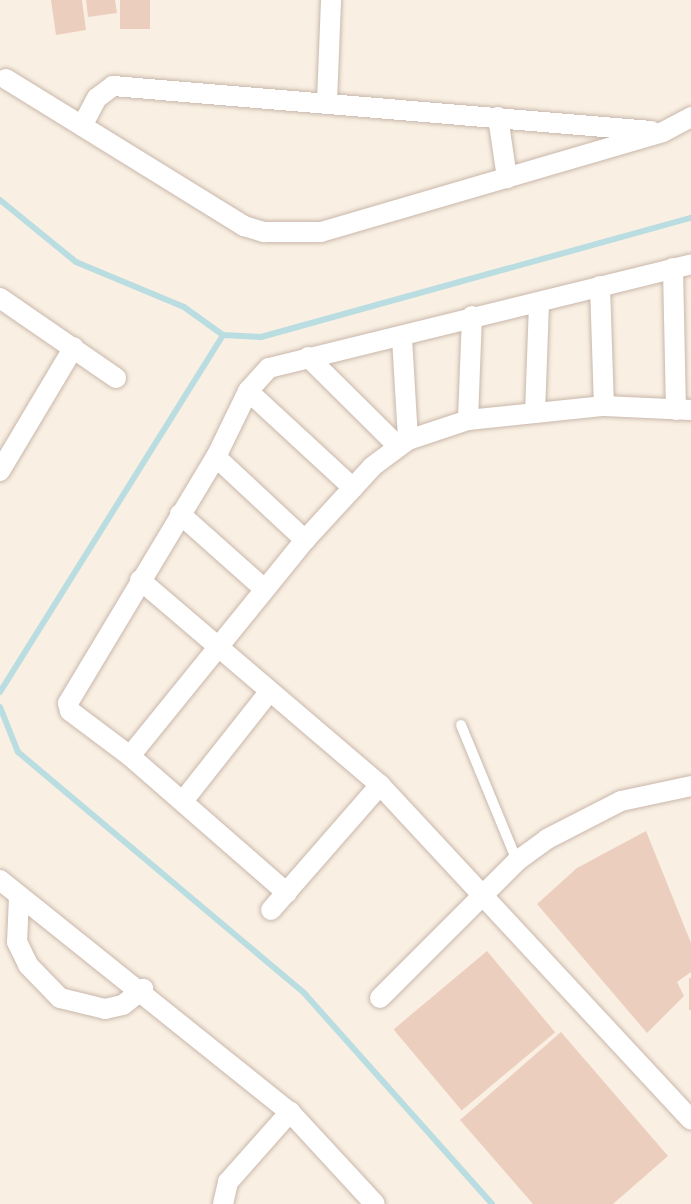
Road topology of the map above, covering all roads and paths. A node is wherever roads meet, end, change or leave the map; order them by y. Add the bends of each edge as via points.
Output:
1 (331, 0) edge
2 (6, 79) dead end
3 (327, 101) junction
4 (498, 117) junction
5 (691, 117) edge
6 (82, 126) junction
7 (663, 132) junction
8 (507, 178) junction
9 (682, 266) edge
10 (600, 285) junction
11 (0, 298) edge
12 (538, 302) junction
13 (472, 316) junction
14 (402, 338) junction
15 (74, 347) junction
16 (308, 357) junction
17 (116, 378) dead end
18 (248, 391) junction
19 (604, 406) junction
20 (683, 410) edge
21 (535, 413) junction
22 (468, 420) junction
23 (403, 443) junction
24 (216, 457) junction
25 (0, 471) edge
26 (352, 488) junction
27 (180, 514) junction
28 (305, 540) junction
29 (140, 580) junction
30 (263, 588) junction
31 (215, 646) junction
32 (269, 692) junction
33 (461, 725) dead end
34 (130, 756) junction
35 (380, 785) junction
36 (691, 786) edge
37 (183, 801) junction
38 (517, 861) junction
39 (0, 880) edge
40 (287, 893) junction
41 (487, 895) junction
42 (19, 897) junction
43 (271, 910) dead end
44 (143, 989) junction
45 (380, 998) dead end
46 (290, 1112) junction
47 (691, 1120) edge
48 (223, 1204) edge
49 (375, 1204) edge

1 - 3 street
2 - 6 street
3 - 4 street
3 - 6 street via 113,86 97,98
4 - 7 street
4 - 8 street
5 - 7 street
6 - 8 street via 244,226 264,232 321,232
7 - 8 street
9 - 10 street
9 - 20 street
10 - 12 street
10 - 19 street
11 - 15 street
12 - 13 street
12 - 21 street
13 - 14 street
13 - 22 street
14 - 16 street
14 - 23 street
15 - 17 street
15 - 25 street
16 - 18 street via 268,368
16 - 23 street
18 - 24 street
18 - 26 street
19 - 20 street
19 - 21 street
21 - 22 street
22 - 23 street
23 - 26 street
24 - 27 street
24 - 28 street
26 - 28 street
27 - 29 street
27 - 30 street
28 - 30 street
29 - 31 street
29 - 34 street via 68,703 70,711
30 - 31 street
31 - 32 street
31 - 34 street
32 - 35 street
32 - 37 street
33 - 38 lane
34 - 37 street
35 - 40 street
35 - 41 street
36 - 38 street via 621,801
37 - 40 street
38 - 41 street
39 - 42 street
40 - 43 street
41 - 45 street
41 - 47 street
42 - 44 street
42 - 44 street via 17,942 28,965 60,998 105,1009 123,1005
44 - 46 street
46 - 48 street via 228,1182
46 - 49 street

